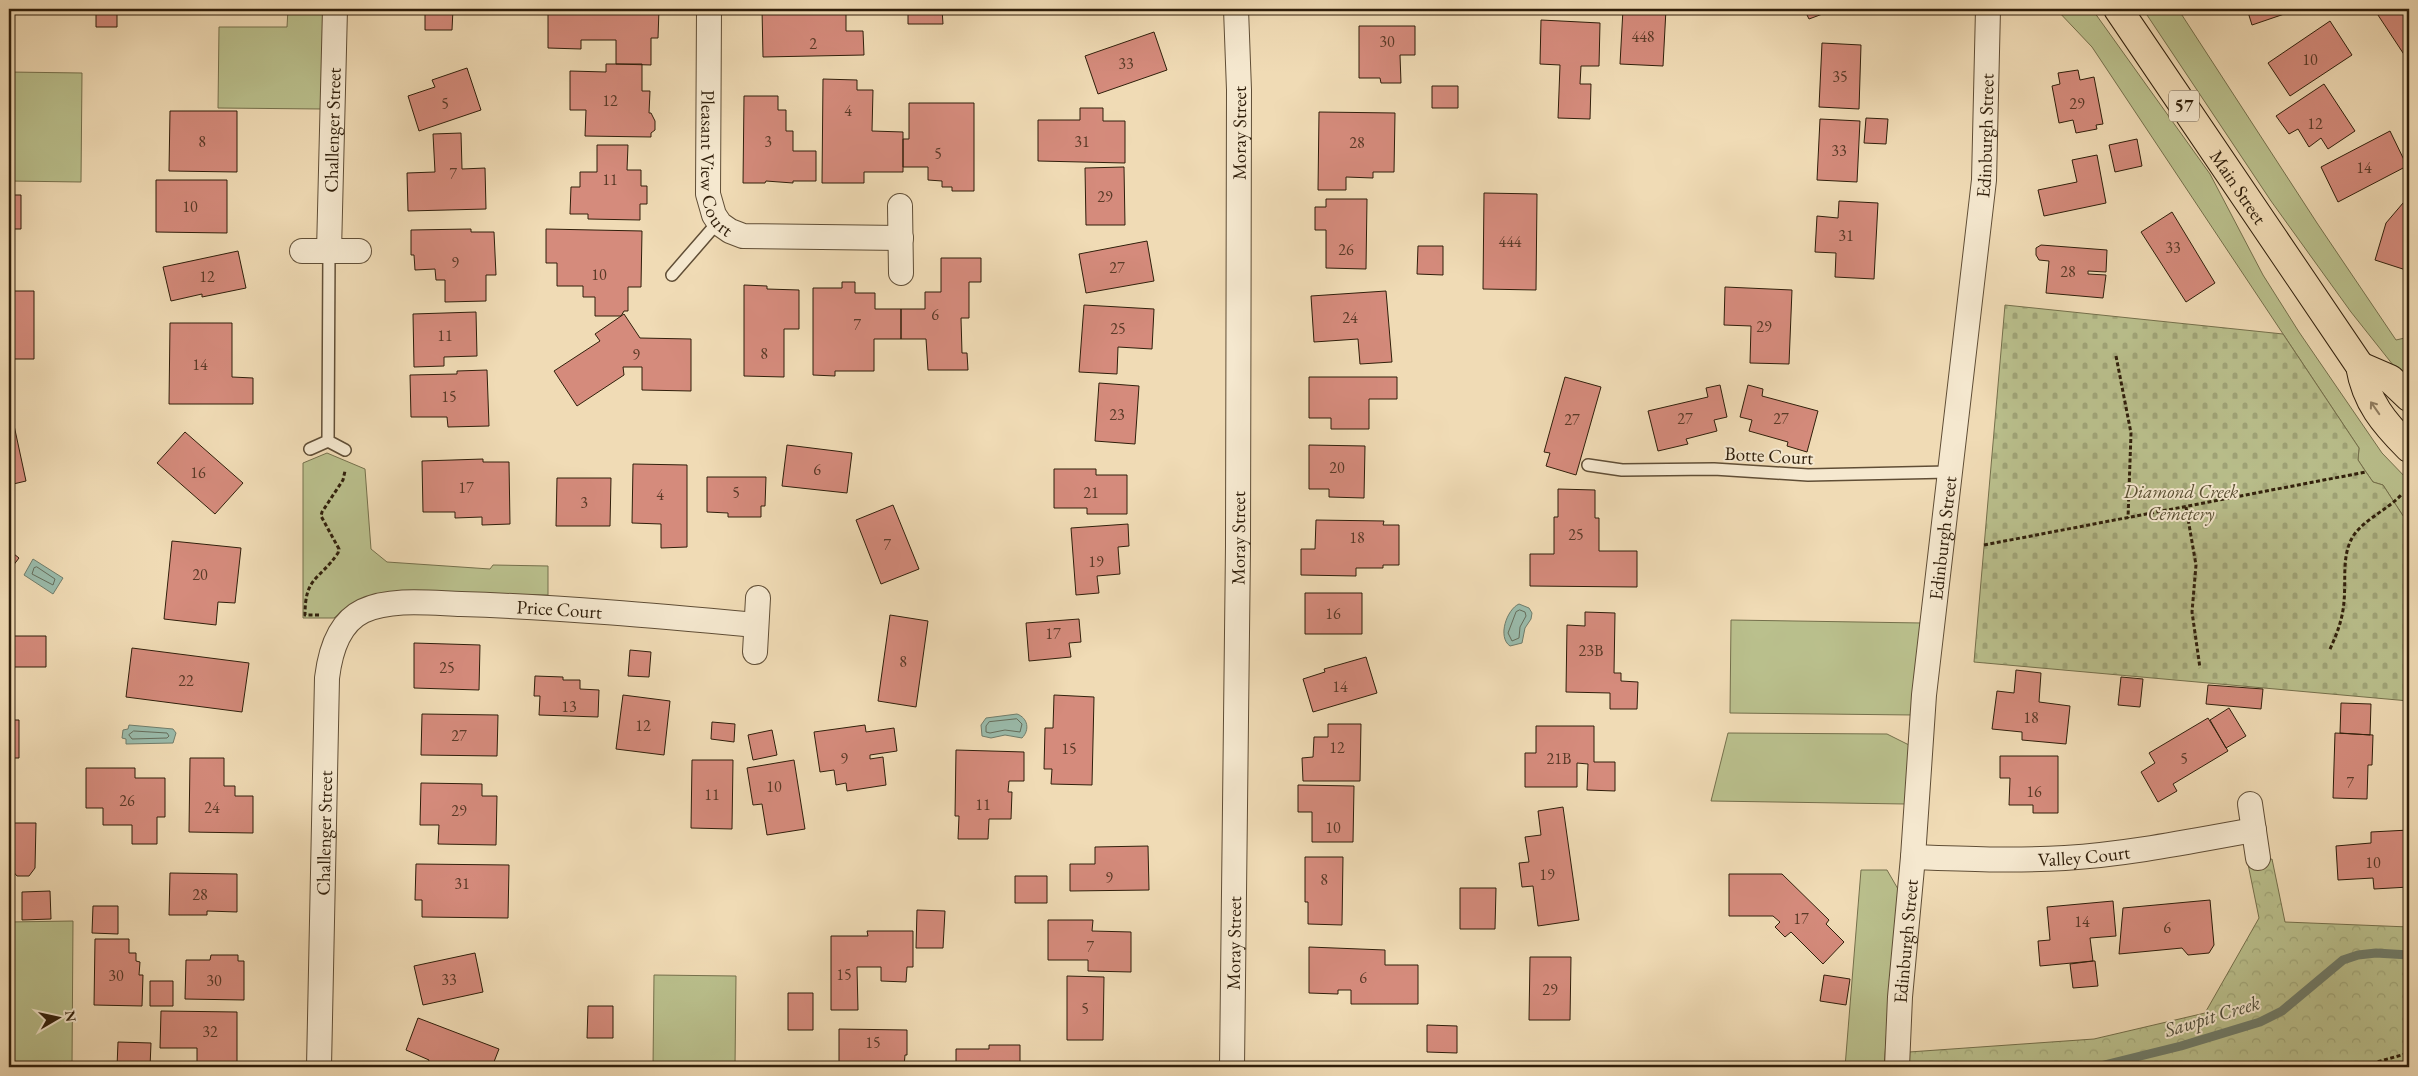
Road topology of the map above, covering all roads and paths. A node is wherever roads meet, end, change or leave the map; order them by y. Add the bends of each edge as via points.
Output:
1 (335, 9) edge
2 (710, 9) edge
3 (1236, 9) edge
4 (1988, 9) edge
5 (2118, 9) edge
6 (900, 206) dead end
7 (718, 222) junction
8 (901, 238) junction
9 (302, 251) dead end
10 (329, 251) junction
11 (359, 251) dead end
12 (901, 273) dead end
13 (672, 275) dead end
14 (2116, 356) dead end
15 (2360, 366) junction
16 (2409, 397) edge
17 (328, 441) junction
18 (2409, 448) edge
19 (310, 449) dead end
20 (345, 450) dead end
21 (1588, 465) dead end
22 (1949, 472) junction
23 (2366, 472) dead end
24 (345, 475) dead end
25 (2402, 494) dead end
26 (2186, 507) junction
27 (2128, 518) junction
28 (1984, 545) dead end
29 (758, 598) dead end
30 (362, 611) joint
31 (328, 615) dead end
32 (756, 625) junction
33 (2330, 649) dead end
34 (755, 652) dead end
35 (2200, 668) dead end
36 (2250, 804) dead end
37 (2254, 830) junction
38 (1913, 856) junction
39 (2258, 858) dead end
40 (2409, 1053) edge
41 (320, 1067) edge
42 (1232, 1067) edge
43 (1896, 1067) edge
44 (2359, 1067) edge

1 - 10 street, Challenger Street
2 - 7 street, Pleasant View Court via 708,194
3 - 42 street, Moray Street via 1239,90 1238,526
4 - 22 street, Edinburgh Street via 1984,180
5 - 15 main road, Main Street / 57
6 - 8 street
7 - 8 street, Pleasant View Court via 730,231 755,237
7 - 13 lane
8 - 12 street
9 - 10 street
10 - 11 street
10 - 17 lane, Challenger Street
14 - 27 path via 2131,433
15 - 16 main road via 2390,379
18 -> 15 main road, Main Street / 57 via 2372,404 2363,385
17 - 19 lane
17 - 20 lane
21 - 22 lane, Botte Court via 1622,470 1714,469 1808,475
22 - 38 street, Edinburgh Street via 1924,695
23 - 26 path
24 - 31 path via 322,512 338,553 306,594 305,615
25 - 33 path via 2387,509 2364,523 2351,539 2342,617
26 - 27 path
26 - 35 path via 2196,565 2192,612
27 - 28 path
29 - 32 street
30 - 32 street, Price Court via 398,604 519,606
30 - 41 street, Challenger Street via 350,620 337,638 327,678
32 - 34 street
36 - 37 street
37 - 38 street, Valley Court via 2164,846 2066,858 2000,860
37 - 39 street
38 - 43 street, Edinburgh Street
40 - 44 path

